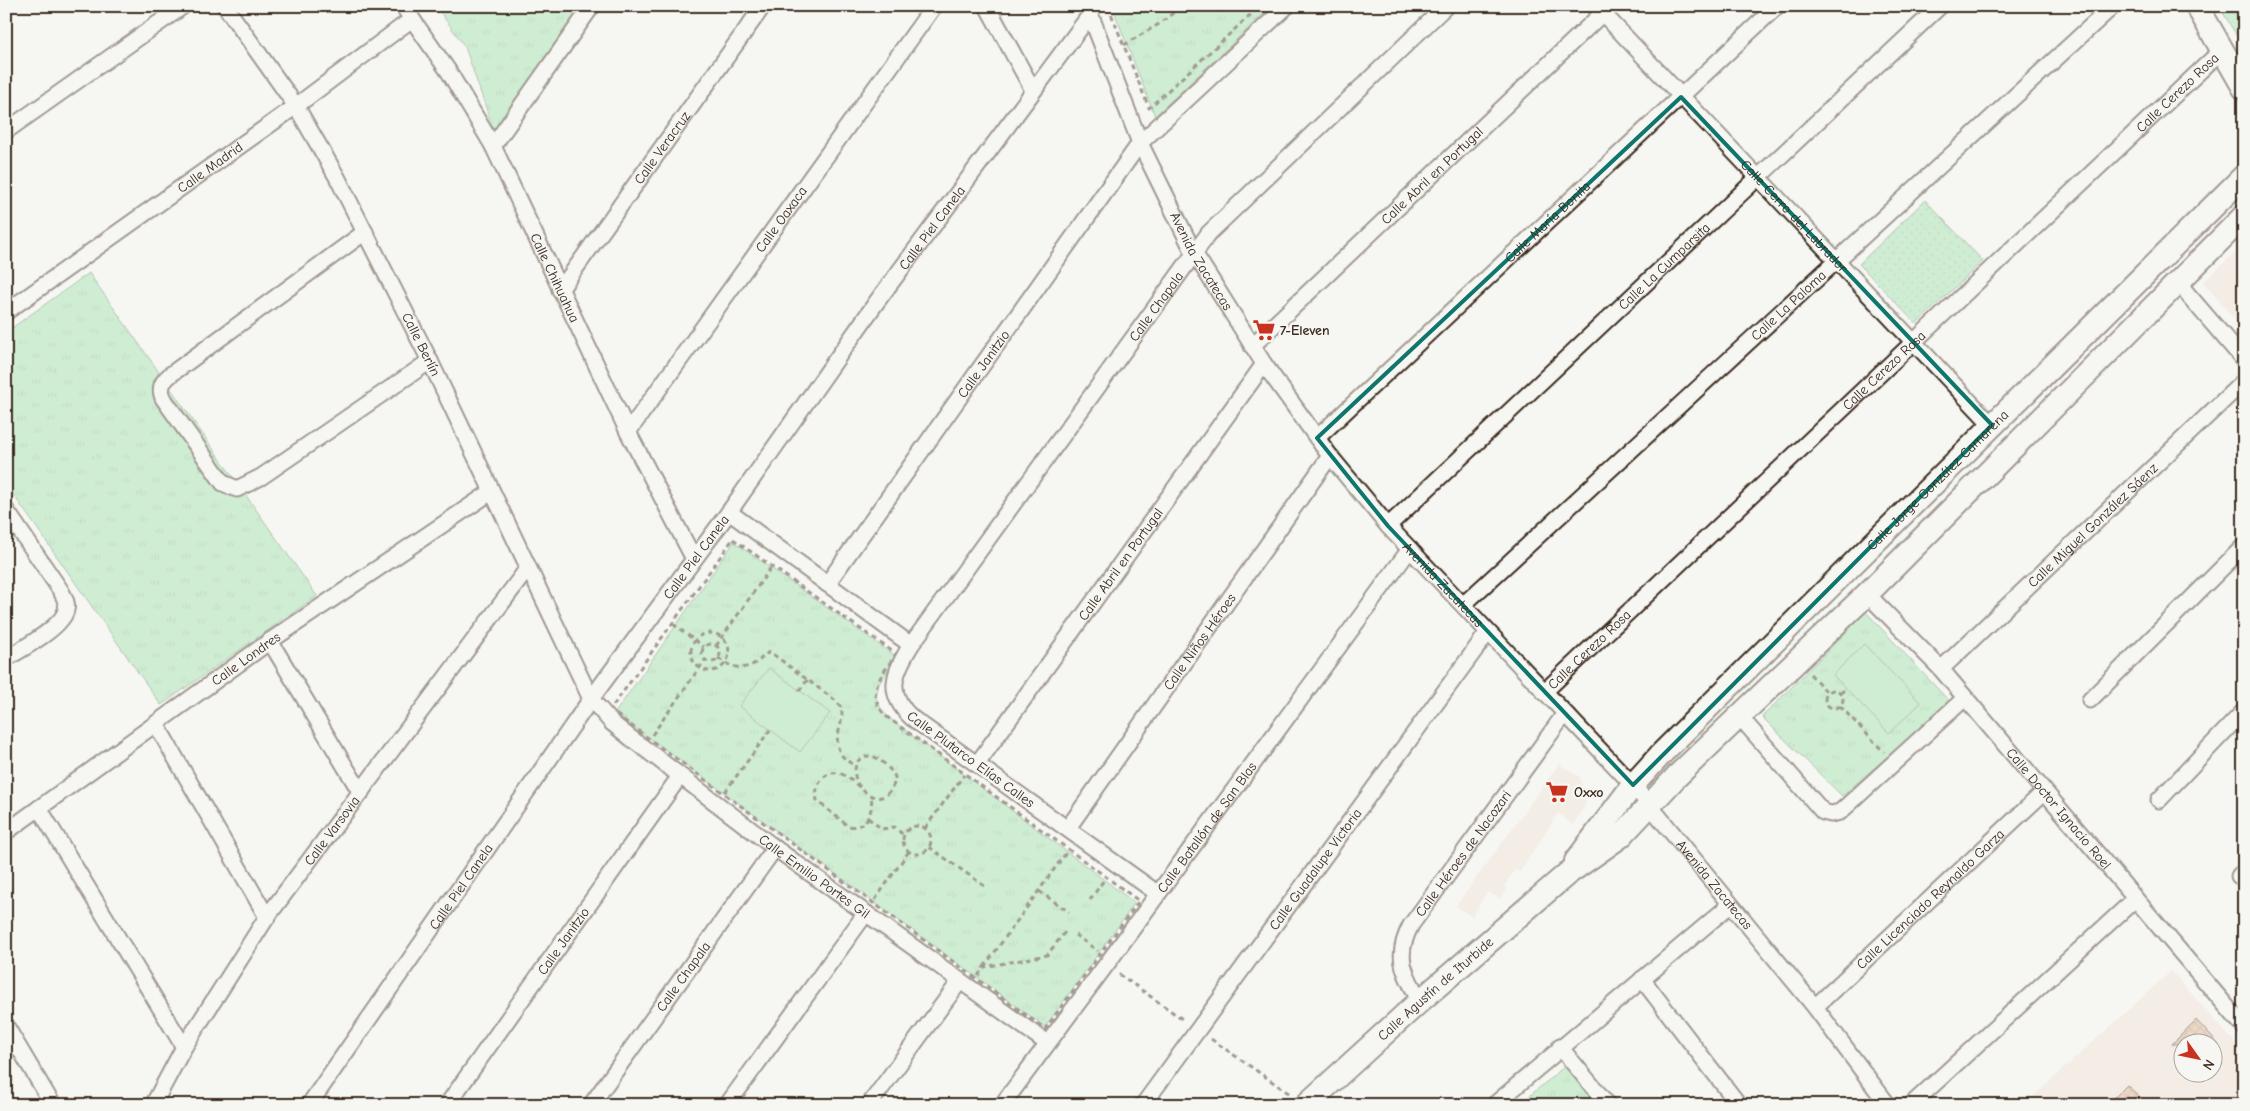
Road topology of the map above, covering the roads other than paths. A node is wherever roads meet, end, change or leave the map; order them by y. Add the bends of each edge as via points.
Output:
1 (183, 6) edge
2 (224, 6) edge
3 (403, 6) edge
4 (592, 6) edge
5 (763, 6) edge
6 (934, 6) edge
7 (987, 6) edge
8 (1287, 6) edge
9 (1446, 6) edge
10 (1777, 6) edge
11 (1940, 6) edge
12 (2114, 6) edge
13 (2197, 6) edge
14 (1603, 9) edge
15 (1088, 10) edge
16 (412, 19) junction
17 (2222, 50) junction
18 (2244, 88) edge
19 (1032, 90) junction
20 (1681, 97) junction
21 (296, 106) junction
22 (6, 131) edge
23 (1140, 143) junction
24 (493, 146) junction
25 (2244, 176) edge
26 (1756, 177) junction
27 (2244, 216) edge
28 (365, 232) junction
29 (1193, 251) junction
30 (1838, 262) junction
31 (2178, 283) junction
32 (560, 290) junction
33 (6, 312) edge
34 (1915, 342) junction
35 (1252, 346) junction
36 (2244, 360) edge
37 (430, 361) junction
38 (1264, 364) junction
39 (2244, 381) edge
40 (1992, 425) junction
41 (628, 432) junction
42 (1317, 438) junction
43 (1330, 456) junction
44 (491, 492) junction
45 (6, 510) edge
46 (729, 512) junction
47 (1388, 526) junction
48 (2244, 546) edge
49 (1410, 549) junction
50 (694, 559) junction
51 (528, 568) junction
52 (827, 584) junction
53 (1867, 594) junction
54 (1464, 604) junction
55 (1488, 632) junction
56 (270, 641) junction
57 (911, 645) junction
58 (6, 659) edge
59 (1941, 669) junction
60 (1544, 692) junction
61 (1964, 698) junction
62 (591, 700) junction
63 (2090, 700) dead end
64 (2244, 711) edge
65 (1564, 715) junction
66 (1740, 717) junction
67 (156, 724) junction
68 (977, 764) junction
69 (680, 776) junction
70 (1633, 786) junction
71 (2044, 792) junction
72 (362, 793) junction
73 (2159, 800) dead end
74 (1650, 805) junction
75 (39, 808) junction
76 (1068, 828) junction
77 (6, 832) edge
78 (775, 848) junction
79 (1567, 874) junction
80 (1157, 893) junction
81 (2135, 899) junction
82 (1730, 905) junction
83 (870, 908) junction
84 (267, 917) junction
85 (1642, 979) junction
86 (960, 981) junction
87 (1420, 1002) junction
88 (1815, 1007) junction
89 (6, 1026) edge
90 (2244, 1027) edge
91 (1046, 1043) junction
92 (184, 1047) junction
93 (1560, 1047) junction
94 (53, 1105) edge
95 (153, 1105) edge
96 (309, 1105) edge
97 (447, 1105) edge
98 (591, 1105) edge
99 (727, 1105) edge
100 (869, 1105) edge
101 (1002, 1105) edge
102 (1143, 1105) edge
103 (1306, 1105) edge
104 (1494, 1105) edge
105 (1608, 1105) edge
106 (1739, 1105) edge
107 (1888, 1105) edge
108 (1910, 1105) edge

1 - 22 street
2 - 21 street, Calle Berlín
3 - 16 street, Calle Chihuahua
4 - 24 street
5 - 32 street, Calle Veracruz
6 - 41 street, Calle Oaxaca
7 - 19 street
8 - 23 street
9 - 29 street, Calle Chapala via 1222,218
10 - 20 street, Calle María Bonita
11 - 26 street, Calle La Cumparsita
12 - 30 street, Calle La Paloma
13 - 17 street
14 - 20 street, Calle Cerro del Labrador
14 - 35 street, Calle Abril en Portugal
15 - 19 street, Calle Piel Canela
15 - 23 street, Avenida Zacatecas
16 - 21 street, Calle Madrid
16 - 24 street, Calle Chihuahua via 449,72
17 - 18 street
17 - 34 street, Calle Cerezo Rosa
19 - 46 street, Calle Piel Canela via 878,300
20 - 26 street, Calle Cerro del Labrador
20 - 42 street, Calle María Bonita
21 - 28 street, Calle Berlín
21 - 33 street, Calle Madrid
23 - 29 street, Avenida Zacatecas
23 - 52 street, Calle Janitzio
24 - 32 street, Calle Chihuahua
25 - 40 street, Calle Jorge González Camarena
26 - 30 street, Calle Cerro del Labrador
26 - 47 street, Calle La Cumparsita
27 - 31 street
28 - 37 street, Calle Berlín
28 - 37 street via 170,375 160,388 163,398 224,483 237,489 261,477
29 - 35 street, Avenida Zacatecas
29 - 57 street, Calle Chapala
30 - 34 street, Calle Cerro del Labrador
30 - 54 street, Calle La Paloma
31 - 36 street
31 - 53 street
32 - 41 street, Calle Chihuahua
34 - 40 street, Calle Cerro del Labrador
34 - 60 street, Calle Cerezo Rosa
35 - 38 street, Avenida Zacatecas
37 - 44 street, Calle Berlín
38 - 42 street, Avenida Zacatecas
38 - 68 street, Calle Abril en Portugal
39 - 59 street, Calle Miguel González Sáenz
40 - 70 street, Calle Jorge González Camarena via 1663,752
41 - 50 street, Calle Chihuahua
42 - 43 street, Avenida Zacatecas
43 - 47 street, Avenida Zacatecas
43 - 76 street, Calle Niños Héroes
44 - 51 street, Calle Berlín
44 - 56 street, Calle Londres
45 - 58 street via 66,602 66,611 58,624
46 - 50 street, Calle Piel Canela
46 - 52 street
47 - 49 street, Avenida Zacatecas
48 - 63 street
49 - 54 street, Avenida Zacatecas
49 - 80 street, Calle Batallón de San Blas
50 - 62 street, Calle Piel Canela
51 - 62 street, Calle Berlín
51 - 72 street, Calle Varsovia
52 - 57 street
53 - 59 street, Calle Doctor Ignacio Roel
53 - 66 street
54 - 55 street, Avenida Zacatecas
55 - 60 street, Avenida Zacatecas
55 - 102 street, Calle Guadalupe Victoria
56 - 67 street, Calle Londres
56 - 72 street
57 - 68 street, Calle Plutarco Elías Calles via 898,666 894,683 896,697 903,710
59 - 61 street, Calle Doctor Ignacio Roel
60 - 65 street, Avenida Zacatecas
61 - 66 street via 1840,812 1832,814 1823,812
61 - 71 street, Calle Doctor Ignacio Roel
62 - 69 street, Calle Emilio Portes Gil via 612,722
62 - 96 street, Calle Piel Canela
64 - 73 street
65 - 70 street, Avenida Zacatecas
65 - 87 street, Calle Héroes de Nacozari via 1404,938 1401,953 1404,970
66 - 74 street
67 - 75 street, Calle Londres
67 - 84 street
68 - 76 street, Calle Plutarco Elías Calles
69 - 78 street, Calle Emilio Portes Gil
69 - 97 street, Calle Janitzio
70 - 74 street, Avenida Zacatecas
70 - 79 street, Calle Agustín de Iturbide
71 - 81 street, Calle Doctor Ignacio Roel
71 - 88 street, Calle Licenciado Reynaldo Garza
72 - 84 street, Calle Varsovia
74 - 79 street, Calle Agustín de Iturbide via 1621,836
74 - 82 street, Avenida Zacatecas
75 - 77 street, Calle Londres
75 - 92 street
76 - 80 street, Calle Plutarco Elías Calles
78 - 83 street, Calle Emilio Portes Gil
78 - 98 street, Calle Chapala
79 - 87 street, Calle Agustín de Iturbide
80 - 91 street, Calle Batallón de San Blas
81 - 90 street, Calle Doctor Ignacio Roel
81 - 108 street
82 - 85 street
82 - 88 street, Avenida Zacatecas
83 - 86 street, Calle Emilio Portes Gil
83 - 99 street
84 - 92 street, Calle Varsovia
85 - 93 street
85 - 106 street
86 - 91 street, Calle Emilio Portes Gil
86 - 100 street
87 - 103 street, Calle Agustín de Iturbide
88 - 107 street, Avenida Zacatecas
89 - 94 street
91 - 101 street, Calle Batallón de San Blas
92 - 95 street, Calle Varsovia
93 - 104 street
93 - 105 street

